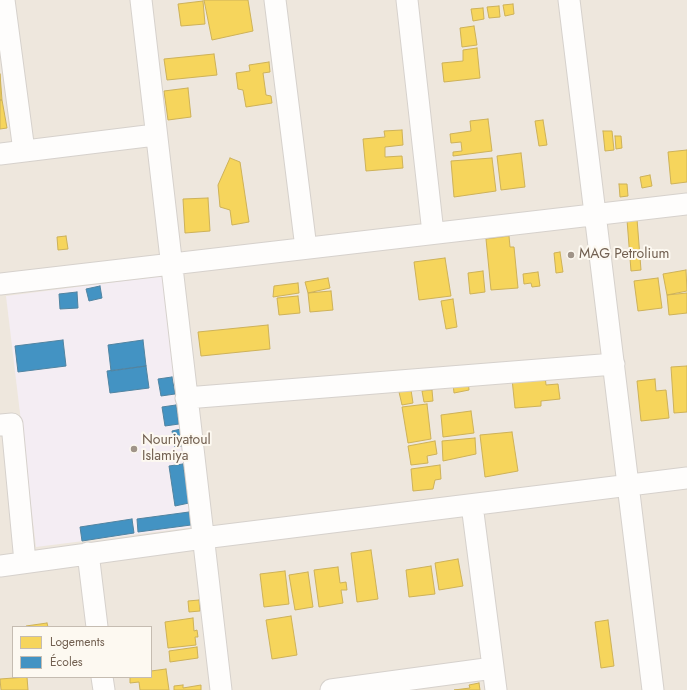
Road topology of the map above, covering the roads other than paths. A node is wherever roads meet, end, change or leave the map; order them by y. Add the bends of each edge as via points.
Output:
1 (4, 0) edge
2 (141, 0) edge
3 (275, 0) edge
4 (407, 0) edge
5 (569, 0) edge
6 (155, 135) junction
7 (24, 151) junction
8 (0, 154) edge
9 (687, 204) edge
10 (595, 214) junction
11 (433, 233) junction
12 (306, 248) junction
13 (171, 264) junction
14 (0, 284) edge
15 (614, 364) junction
16 (186, 398) junction
17 (0, 425) edge
18 (687, 478) edge
19 (629, 487) junction
20 (472, 505) junction
21 (203, 538) junction
22 (88, 553) junction
23 (25, 562) junction
24 (0, 566) edge
25 (97, 626) edge
26 (493, 668) junction
27 (102, 678) edge
28 (104, 690) edge
29 (221, 690) edge
30 (331, 690) edge
31 (496, 690) edge
32 (653, 690) edge

1 - 7 street
2 - 6 street
3 - 12 street
4 - 11 street
5 - 10 street
6 - 7 street
6 - 13 street
7 - 8 street
9 - 10 street
10 - 11 street
10 - 15 street
11 - 12 street
12 - 13 street
13 - 14 street
13 - 16 street
15 - 16 street
15 - 19 street
16 - 21 street
17 - 23 street via 12,424
18 - 19 street
19 - 20 street
19 - 32 street
20 - 21 street
20 - 26 street
21 - 22 street
21 - 29 street
22 - 23 street
22 - 25 street
23 - 24 street
26 - 30 street
26 - 31 street
27 - 28 street

